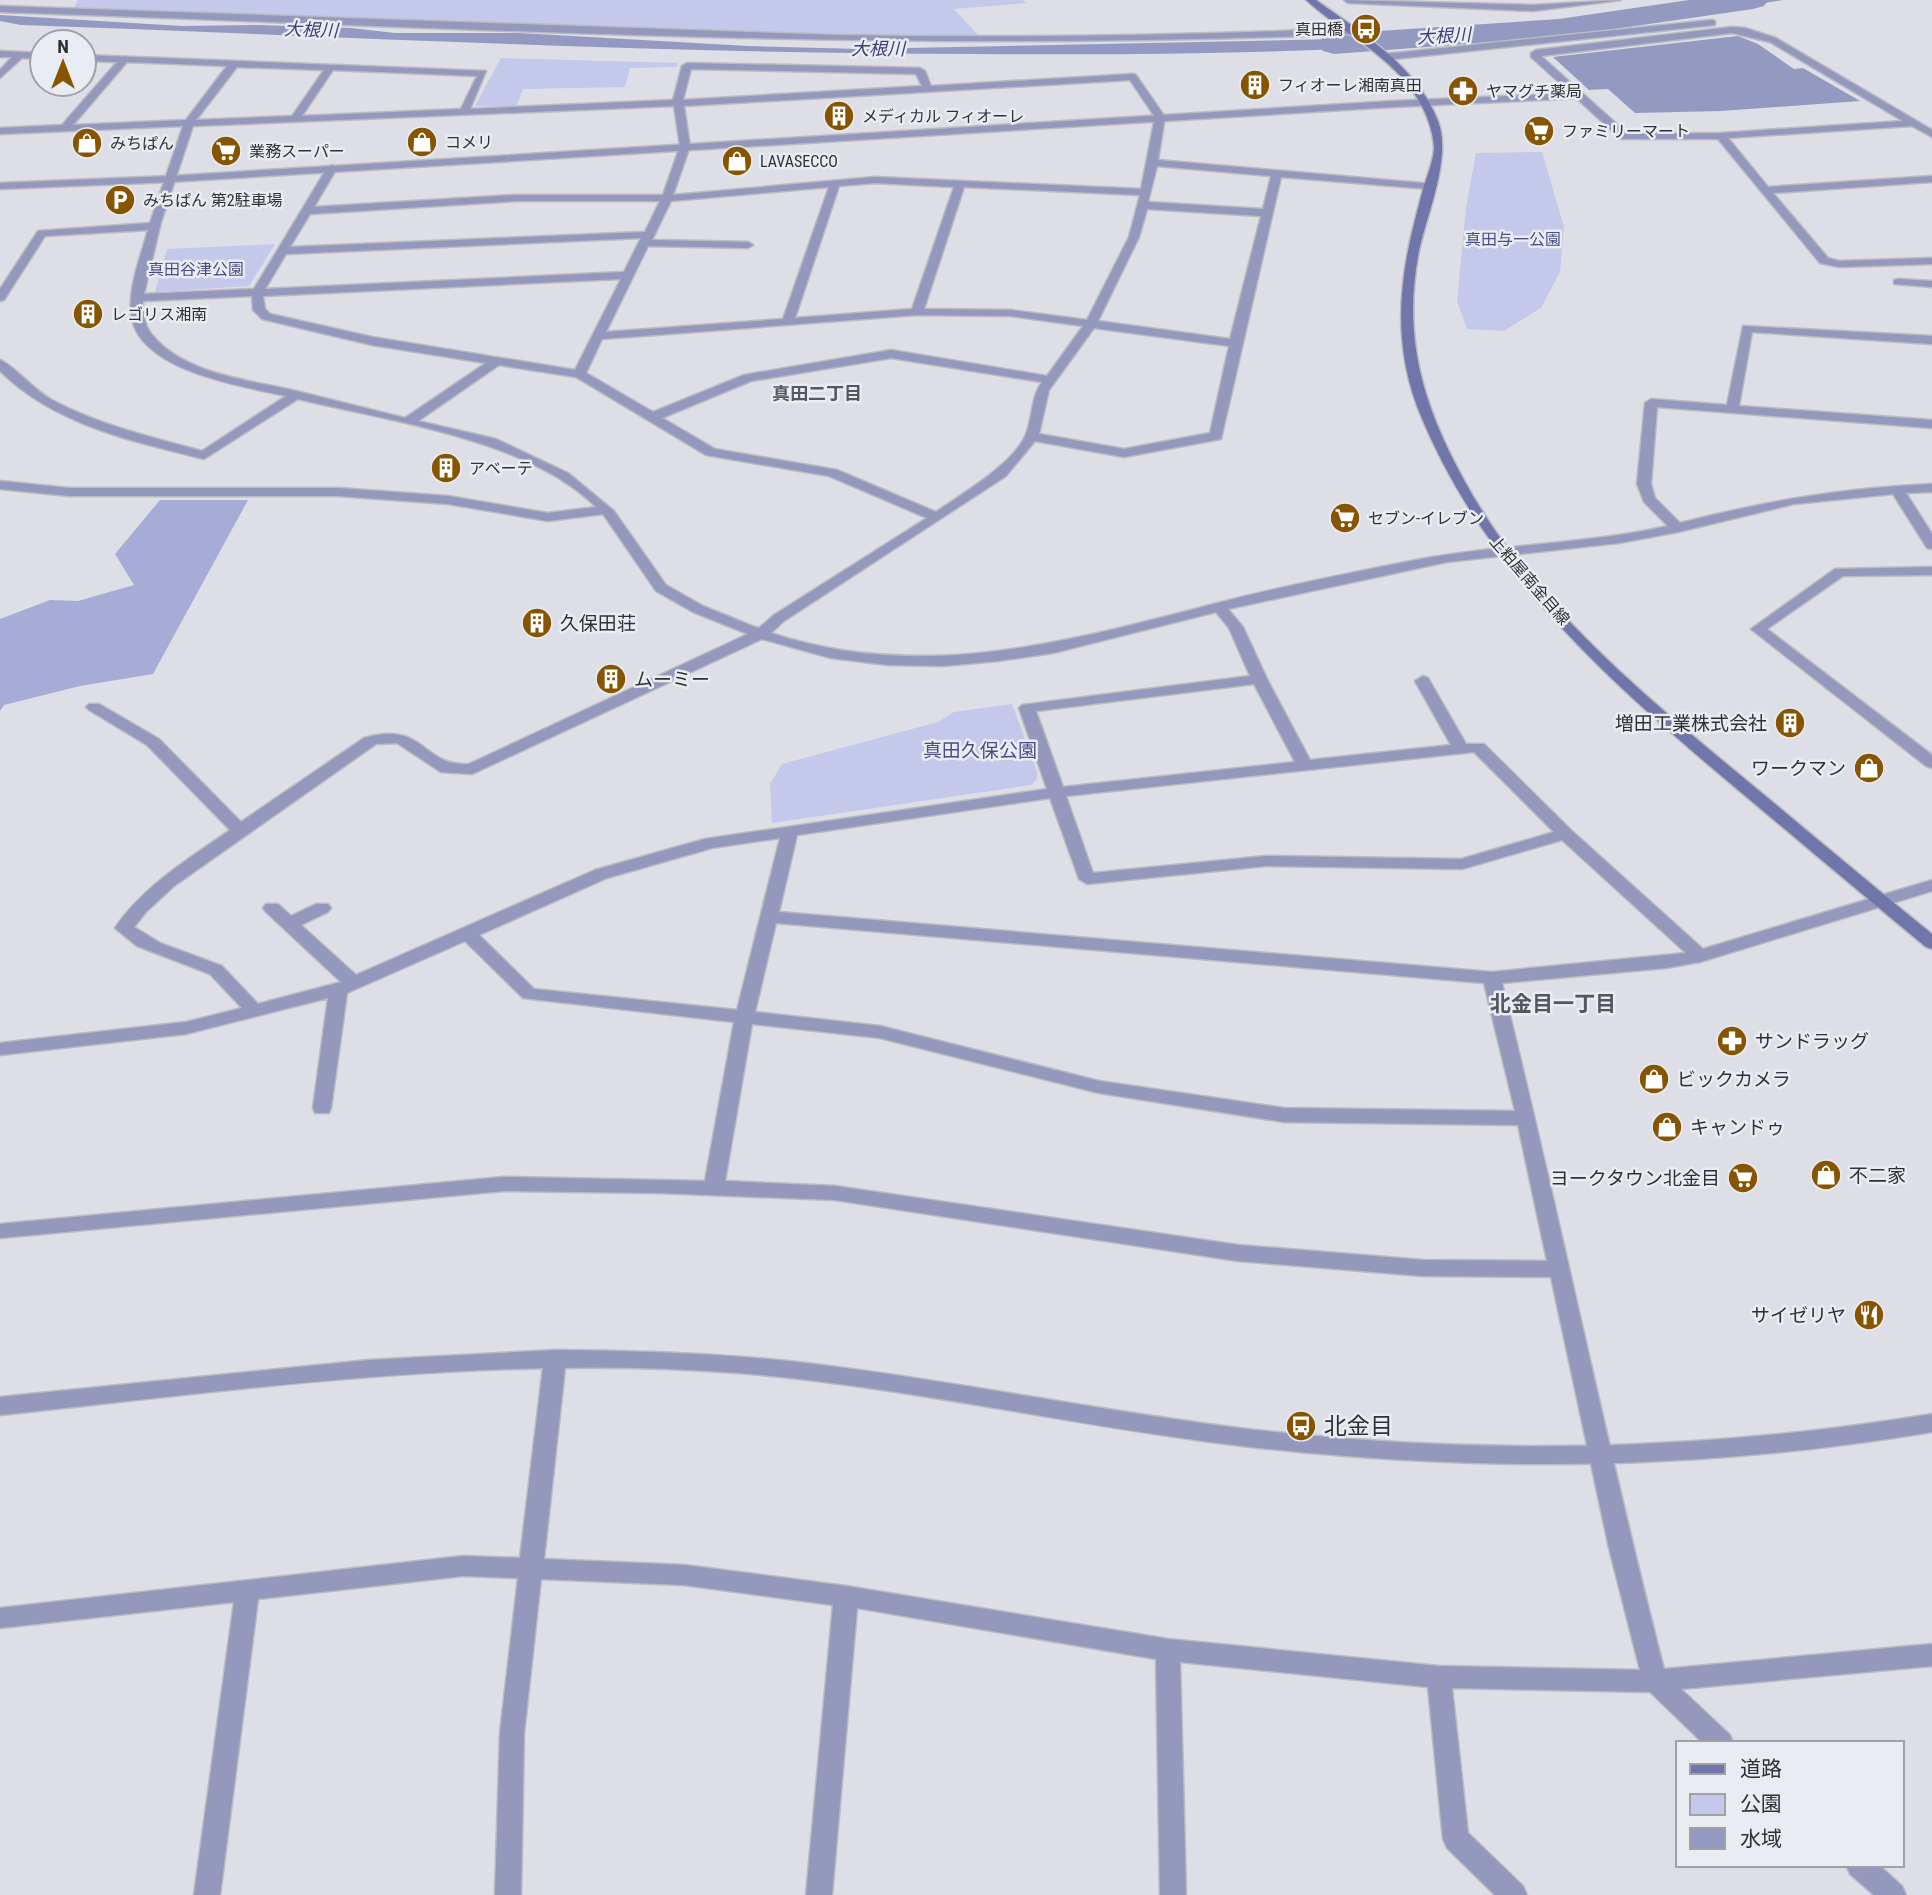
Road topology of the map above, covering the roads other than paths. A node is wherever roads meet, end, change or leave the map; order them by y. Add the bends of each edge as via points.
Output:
1 (1310, 0) edge
2 (1348, 0) edge
3 (1618, 0) edge
4 (0, 9) edge
5 (1712, 23) dead end
6 (1355, 33) junction
7 (0, 54) edge
8 (20, 55) junction
9 (28, 55) edge
10 (1383, 55) junction
11 (98, 59) edge
12 (125, 60) junction
13 (234, 64) junction
14 (330, 68) junction
15 (0, 75) edge
16 (927, 88) junction
17 (1580, 96) junction
18 (1425, 102) junction
19 (679, 103) junction
20 (464, 112) junction
21 (1160, 117) junction
22 (295, 119) junction
23 (189, 122) junction
24 (1913, 123) junction
25 (64, 129) junction
26 (0, 131) edge
27 (1932, 134) edge
28 (1721, 136) junction
29 (685, 146) junction
30 (1153, 163) junction
31 (332, 168) junction
32 (1277, 173) junction
33 (170, 179) junction
34 (1932, 179) edge
35 (961, 182) junction
36 (834, 183) junction
37 (0, 186) edge
38 (1429, 186) junction
39 (1765, 190) junction
40 (1144, 192) junction
41 (667, 198) junction
42 (1141, 205) junction
43 (307, 211) junction
44 (1268, 213) junction
45 (153, 226) junction
46 (645, 239) junction
47 (748, 245) dead end
48 (282, 251) junction
49 (1932, 261) edge
50 (1920, 271) dead end
51 (628, 275) junction
52 (1898, 282) dead end
53 (1929, 284) edge
54 (257, 293) junction
55 (0, 298) edge
56 (138, 298) junction
57 (917, 312) junction
58 (788, 322) junction
59 (1091, 324) junction
60 (598, 336) junction
61 (1932, 340) edge
62 (1236, 342) junction
63 (497, 361) junction
64 (0, 364) edge
65 (579, 374) junction
66 (1051, 380) junction
67 (296, 395) junction
68 (1732, 409) junction
69 (652, 418) junction
70 (409, 421) junction
71 (1932, 424) edge
72 (1032, 437) junction
73 (0, 485) edge
74 (1932, 488) edge
75 (1897, 489) junction
76 (605, 510) junction
77 (937, 517) junction
78 (1678, 528) junction
79 (1932, 545) edge
80 (1503, 551) junction
81 (1932, 570) edge
82 (1219, 607) junction
83 (761, 634) junction
84 (1259, 679) junction
85 (1423, 681) dead end
86 (94, 707) dead end
87 (1461, 749) junction
88 (1932, 763) edge
89 (1304, 764) junction
90 (1057, 792) junction
91 (239, 831) junction
92 (790, 831) junction
93 (1565, 834) junction
94 (1932, 885) edge
95 (1881, 901) junction
96 (272, 908) dead end
97 (322, 908) dead end
98 (769, 917) junction
99 (290, 924) junction
100 (467, 933) junction
101 (1932, 943) edge
102 (1700, 956) junction
103 (1492, 978) junction
104 (345, 986) junction
105 (255, 1012) junction
106 (744, 1019) junction
107 (0, 1049) edge
108 (322, 1108) dead end
109 (1525, 1118) junction
110 (714, 1187) junction
111 (0, 1231) edge
112 (1560, 1269) junction
113 (555, 1359) junction
114 (0, 1406) edge
115 (1932, 1423) edge
116 (1601, 1457) junction
117 (530, 1570) junction
118 (247, 1590) junction
119 (846, 1596) junction
120 (1, 1621) edge
121 (1168, 1650) junction
122 (1932, 1655) edge
123 (1439, 1677) junction
124 (1655, 1681) junction
125 (1719, 1741) edge
126 (1861, 1867) edge
127 (207, 1895) edge
128 (508, 1895) edge
129 (820, 1895) edge
130 (1173, 1895) edge
131 (1514, 1895) edge
132 (1893, 1895) edge

1 - 6 main road, 上粕屋南金目線
2 - 3 street via 1533,8
4 - 6 street via 838,38
5 - 10 street
6 - 10 main road, 上粕屋南金目線
7 - 8 street
8 - 9 street
8 - 15 street
10 - 18 main road, 上粕屋南金目線
11 - 12 street
12 - 13 street
12 - 25 street
13 - 14 street
13 - 23 street
14 - 20 street via 483,73
14 - 22 street
16 - 19 street
16 - 19 street via 920,71 687,66
16 - 21 street via 1133,77
17 - 18 street
17 - 24 street via 1536,53 1745,31 1773,40
17 - 28 street via 1625,137
18 - 21 street
18 - 38 main road, 上粕屋南金目線 via 1438,129
19 - 20 street
19 - 29 street
20 - 22 street
21 - 29 street
21 - 30 street
22 - 23 street
23 - 25 street
23 - 33 street
24 - 27 street
24 - 28 street
25 - 26 street
28 - 39 street
29 - 31 street
29 - 41 street
30 - 32 street
30 - 40 street
31 - 33 street
31 - 43 street
32 - 38 street
32 - 44 street
33 - 37 street
33 - 45 street
34 - 39 street
35 - 36 street
35 - 40 street
35 - 57 street
36 - 41 street
36 - 58 street
38 - 80 main road, 上粕屋南金目線 via 1409,276 1405,316 1410,363 1448,468
39 - 49 street via 1824,261
40 - 42 street
41 - 43 street via 516,198
41 - 46 street
42 - 44 street
42 - 59 street via 1134,237
43 - 48 street
44 - 62 street
45 - 55 street via 42,233
45 - 56 street
46 - 47 street
46 - 48 street via 442,242
46 - 51 street
48 - 54 street
50 - 53 street
51 - 54 street
51 - 60 street
52 - 53 street
54 - 56 street
54 - 63 street via 259,310 266,317 373,341
56 - 67 street via 137,317 144,332 172,358 212,375
57 - 58 street
57 - 59 street via 1010,313
58 - 60 street
59 - 62 street
59 - 66 street
60 - 65 street
61 - 68 street via 1747,328
62 - 72 street via 1216,436 1124,453
63 - 65 street
63 - 70 street
64 - 67 street via 15,381 74,418 204,455
65 - 69 street
66 - 69 street via 891,354 748,378
66 - 72 street via 1043,390
67 - 70 street
68 - 71 street
68 - 78 street via 1651,403 1644,484 1649,499
69 - 77 street via 711,452 832,473
70 - 76 street via 533,458 560,471
72 - 77 street via 1001,473
73 - 76 street via 69,492 338,492 448,500 548,517
74 - 75 street
75 - 78 street via 1797,499
75 - 79 street
76 - 83 street via 662,589
77 - 83 street
78 - 80 street
80 - 82 street via 1418,563
80 - 95 main road, 上粕屋南金目線 via 1608,668
81 - 88 street via 1840,572 1758,629
82 - 83 street via 1067,647 971,662 871,659
82 - 84 street via 1236,627
83 - 91 street via 472,769 446,769 403,739 386,735 370,741
84 - 89 street
84 - 90 street via 1027,708
85 - 87 street
86 - 91 street via 153,741
87 - 89 street
87 - 93 street via 1478,747
89 - 90 street
90 - 92 street
90 - 93 street via 1087,879 1266,861 1462,864
91 - 105 street via 151,896 124,928 160,951 209,966
92 - 98 street
92 - 100 street via 711,843 601,874
93 - 102 street
94 - 95 street
95 - 101 main road, 上粕屋南金目線
95 - 102 street
96 - 99 street
97 - 99 street
98 - 103 street
98 - 106 street
99 - 104 street
100 - 104 street
100 - 106 street via 529,994
102 - 103 street
103 - 109 street
104 - 105 street
104 - 108 street
105 - 107 street via 186,1028
106 - 109 street via 880,1032 1099,1087 1284,1115
106 - 110 street
109 - 112 street
110 - 111 street via 503,1184
110 - 112 street via 835,1192 1238,1253 1423,1268
112 - 116 street
113 - 114 street via 409,1365
113 - 116 street via 735,1364 830,1374 1242,1437 1390,1451
113 - 117 street
115 - 116 street via 1810,1441
116 - 124 street
117 - 118 street via 463,1566
117 - 119 street via 684,1575
117 - 128 street via 512,1733
118 - 120 street
118 - 127 street
119 - 121 street
119 - 129 street
121 - 123 street
121 - 130 street
122 - 124 street
123 - 124 street
123 - 131 street via 1456,1839
124 - 125 street
126 - 132 street

